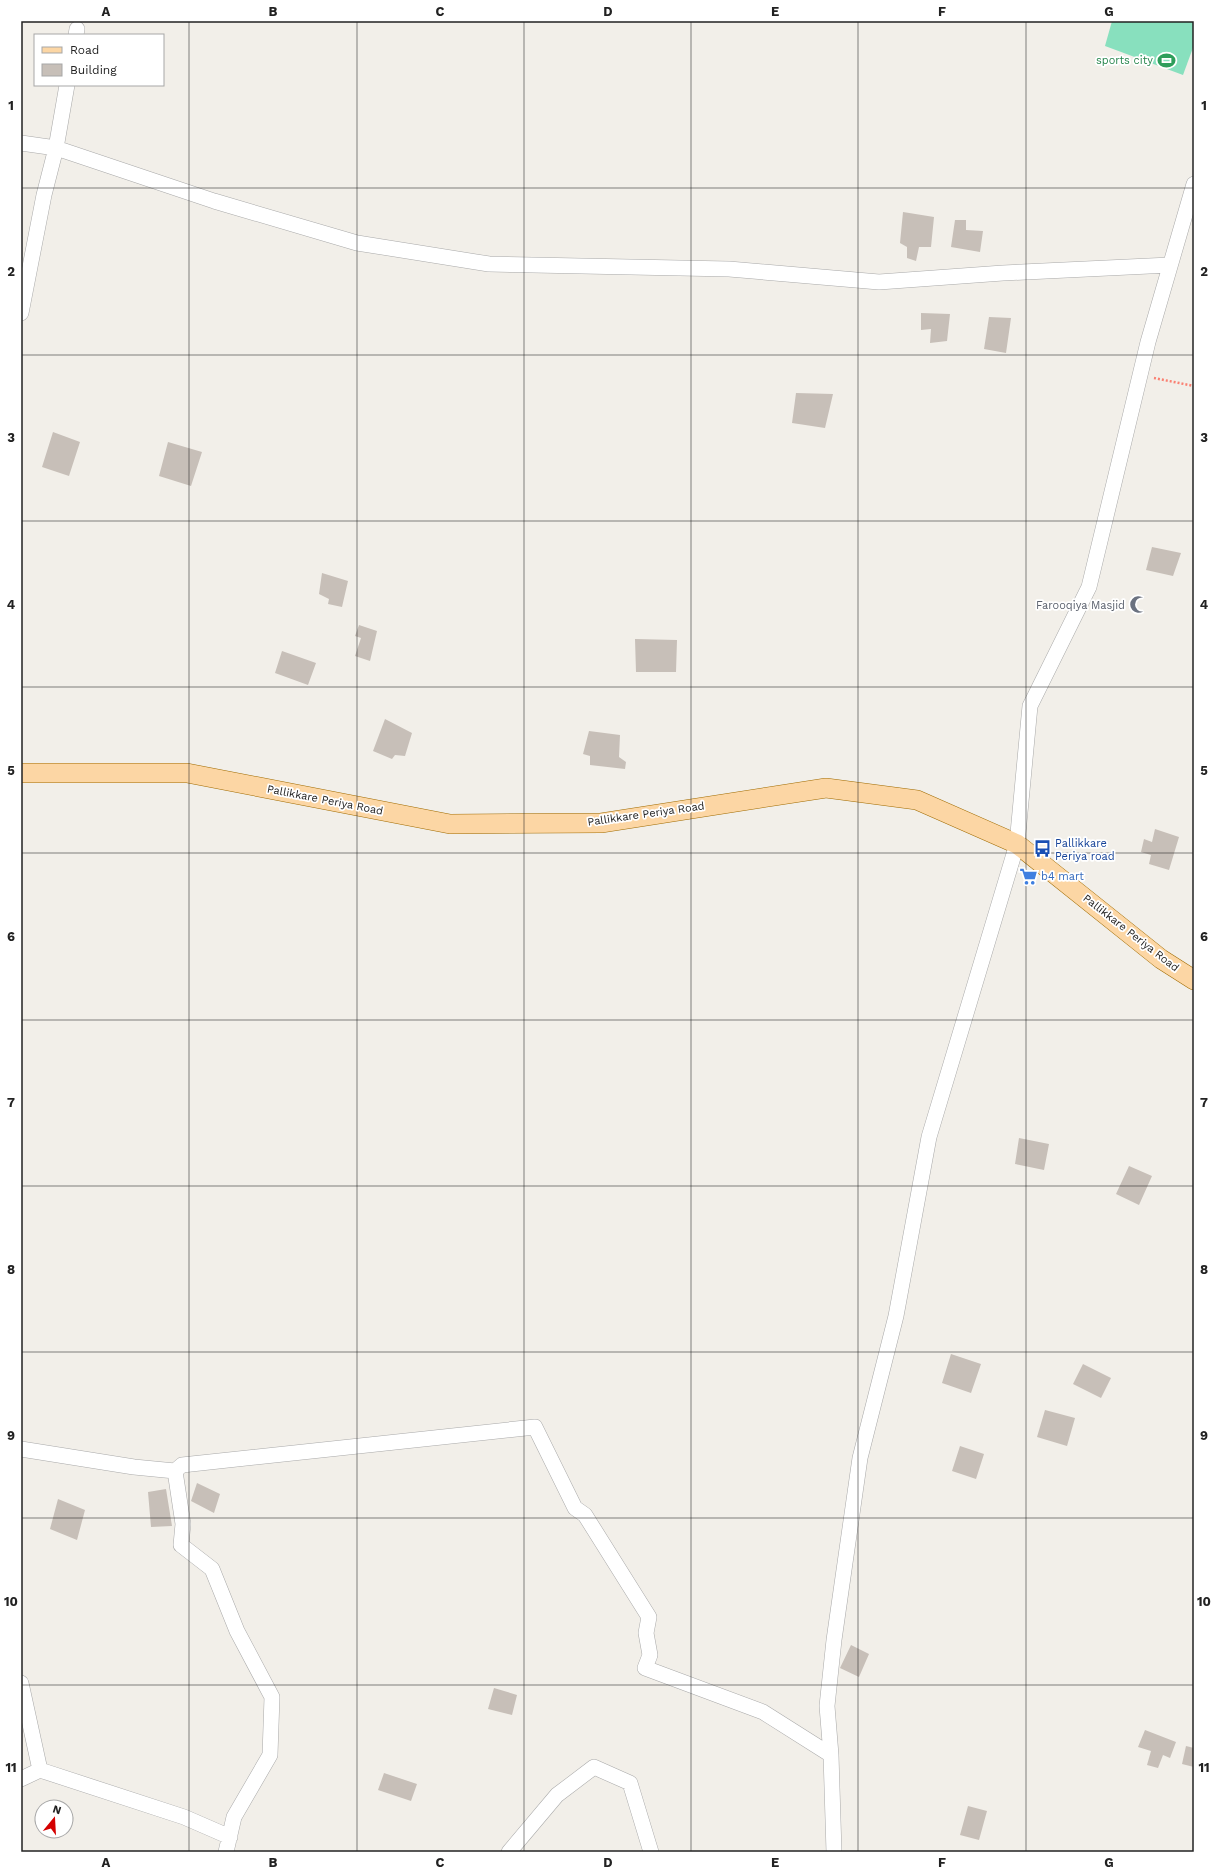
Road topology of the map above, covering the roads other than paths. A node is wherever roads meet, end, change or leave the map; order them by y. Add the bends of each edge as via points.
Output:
1 (67, 86) edge
2 (21, 143) edge
3 (56, 148) junction
4 (1194, 184) edge
5 (1170, 265) junction
6 (21, 313) edge
7 (21, 772) edge
8 (1017, 844) junction
9 (1194, 980) edge
10 (21, 1449) edge
11 (176, 1471) junction
12 (21, 1683) edge
13 (831, 1755) junction
14 (40, 1770) junction
15 (21, 1779) edge
16 (230, 1837) junction
17 (226, 1852) edge
18 (509, 1852) edge
19 (651, 1852) edge
20 (834, 1852) edge

1 - 3 street
2 - 3 street
3 - 5 street via 214,201 357,243 489,264 729,269 879,282
3 - 6 street
4 - 5 street
5 - 8 street via 1140,375 1089,587 1030,706
7 - 8 main road, Pallikkare Periya Road via 187,773 450,824 601,823 826,788 917,800
8 - 9 main road, Pallikkare Periya Road via 1162,959
8 - 13 street via 929,1137 896,1316 860,1458 827,1706
10 - 11 street
11 - 13 street via 182,1465 534,1426 575,1508 585,1515 649,1617 646,1633 650,1656 645,1668 763,1712
11 - 16 street via 182,1524 181,1545 212,1569 237,1631 272,1697 270,1755 234,1817
12 - 14 street
13 - 20 street
14 - 15 street
14 - 16 street via 184,1817
16 - 17 street
18 - 19 street via 557,1795 594,1767 630,1783

